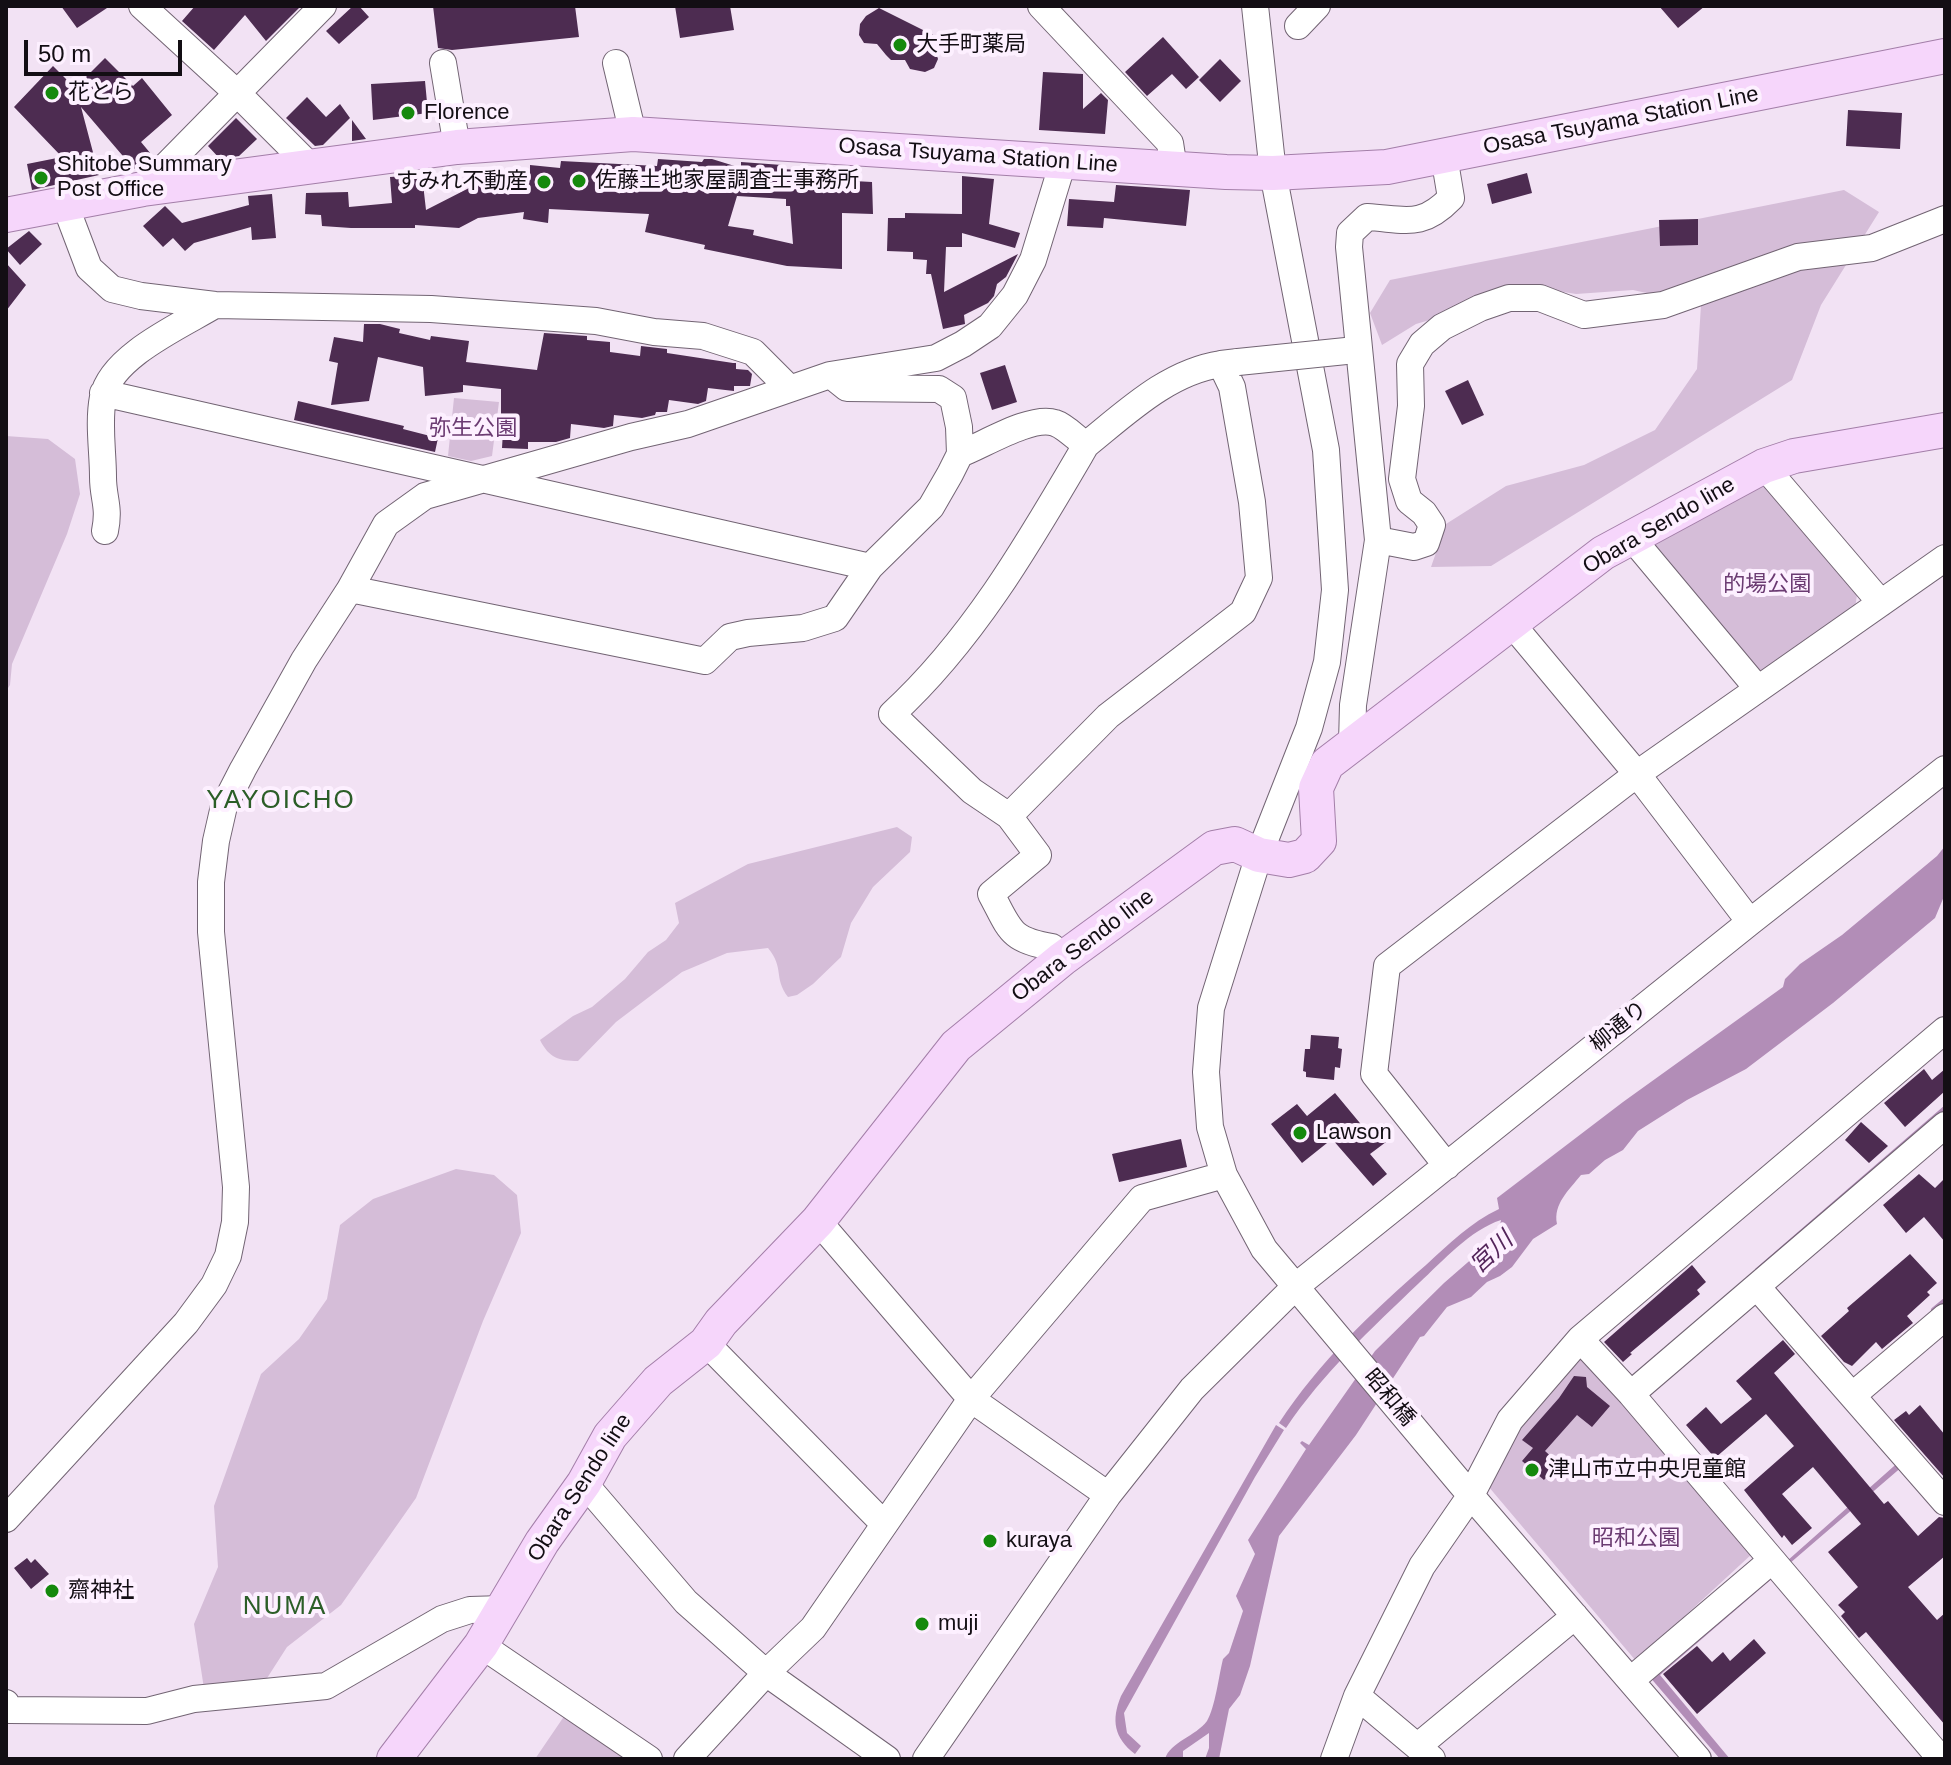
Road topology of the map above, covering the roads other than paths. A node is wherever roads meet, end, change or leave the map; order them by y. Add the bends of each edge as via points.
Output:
1 (142, 6) edge
2 (323, 6) edge
3 (1041, 6) edge
4 (1255, 6) edge
5 (1317, 6) edge
6 (1298, 26) dead end
7 (1945, 56) edge
8 (443, 63) dead end
9 (616, 63) dead end
10 (237, 93) junction
11 (633, 134) junction
12 (457, 147) junction
13 (1444, 156) junction
14 (1063, 162) junction
15 (311, 167) junction
16 (1174, 169) junction
17 (1273, 173) junction
18 (143, 189) junction
19 (64, 202) junction
20 (6, 215) edge
21 (1945, 219) edge
22 (215, 305) junction
23 (1352, 350) junction
24 (1230, 363) junction
25 (830, 375) junction
26 (788, 387) junction
27 (103, 393) junction
28 (1944, 433) edge
29 (1086, 445) junction
30 (960, 454) junction
31 (1764, 466) junction
32 (481, 480) junction
33 (105, 531) dead end
34 (1631, 537) junction
35 (1378, 540) junction
36 (1945, 558) edge
37 (870, 567) junction
38 (350, 589) junction
39 (1881, 603) junction
40 (1511, 623) junction
41 (1758, 689) junction
42 (1352, 743) junction
43 (1945, 769) edge
44 (1637, 774) junction
45 (1009, 816) junction
46 (1259, 855) junction
47 (1750, 922) junction
48 (1062, 959) junction
49 (1945, 1030) edge
50 (1945, 1125) edge
51 (1447, 1166) junction
52 (1224, 1175) junction
53 (818, 1221) junction
54 (1295, 1287) junction
55 (1758, 1288) junction
56 (1945, 1317) edge
57 (1580, 1339) junction
58 (706, 1343) junction
59 (1631, 1394) junction
60 (1853, 1395) junction
61 (971, 1399) junction
62 (584, 1483) junction
63 (1466, 1489) junction
64 (1108, 1495) junction
65 (1945, 1502) edge
66 (6, 1519) edge
67 (884, 1524) junction
68 (1771, 1561) junction
69 (503, 1609) junction
70 (1575, 1616) junction
71 (481, 1645) junction
72 (766, 1673) junction
73 (1631, 1680) junction
74 (1357, 1696) junction
75 (6, 1703) edge
76 (1425, 1753) edge
77 (394, 1759) edge
78 (649, 1759) edge
79 (687, 1759) edge
80 (887, 1759) edge
81 (926, 1759) edge
82 (1334, 1759) edge
83 (1698, 1759) edge
84 (1941, 1759) edge

1 - 10 street
2 - 10 street
3 - 16 street via 1170,143
4 - 17 street, 昭和橋
5 - 6 street
7 - 13 main road, Osasa Tsuyama Station Line
8 - 12 street
9 - 11 street
10 - 15 street
10 - 18 street
11 - 12 main road, Osasa Tsuyama Station Line
11 - 14 main road, Osasa Tsuyama Station Line
12 - 15 main road, Osasa Tsuyama Station Line
13 - 17 main road, Osasa Tsuyama Station Line via 1387,167
13 - 23 street via 1451,198 1436,214 1394,221 1367,217 1350,233
14 - 16 main road, Osasa Tsuyama Station Line
14 - 25 street via 1033,260 1015,295 990,326 936,358
15 - 18 main road, Osasa Tsuyama Station Line
16 - 17 main road, Osasa Tsuyama Station Line
17 - 46 street, 昭和橋 via 1326,450 1335,590 1327,662 1309,728
18 - 19 main road, Osasa Tsuyama Station Line
19 - 20 main road, Osasa Tsuyama Station Line
19 - 22 street via 89,268 112,289
21 - 35 street via 1872,248 1798,257 1663,305 1584,315 1540,298 1509,298 1442,327 1422,344 1410,364 1402,479 1409,501 1432,525 1426,543 1414,547
22 - 26 street via 431,309 596,321 703,336 753,352
22 - 27 street via 137,352 115,372
23 - 24 street, bridge
23 - 35 street
24 - 29 street via 1184,373
24 - 45 street via 1259,578 1243,612 1108,716
25 - 26 street
25 - 30 street via 847,388 939,389 953,398
26 - 32 street via 688,424
27 - 32 street
27 - 33 street via 103,487 109,510
28 - 31 main road, Obara Sendo line via 1794,456
29 - 30 street via 1055,423 1026,423
29 - 45 street via 967,630 892,714 972,791
30 - 37 street via 931,507
31 - 34 main road, Obara Sendo line
31 - 39 street
32 - 37 street
32 - 38 street via 425,496 386,524
34 - 40 main road, Obara Sendo line
34 - 41 street
35 - 42 street
36 - 39 street
37 - 38 street via 835,618 803,628 730,637 705,661
38 - 66 street via 243,769 224,806 216,841 211,932 236,1187 228,1256 186,1323
39 - 41 street
40 - 42 main road, Obara Sendo line
40 - 44 street
41 - 44 street
42 - 46 main road, Obara Sendo line via 1327,764 1316,788 1319,841 1305,856 1289,860
43 - 47 street, 柳通り
44 - 47 street
44 - 51 street via 1387,966 1374,1074
45 - 48 street via 1038,855 991,894 1013,935 1052,947
46 - 48 main road, Obara Sendo line via 1235,844 1214,848
46 - 52 street, 昭和橋 via 1211,1008 1206,1072 1210,1127
47 - 51 street, 柳通り
48 - 53 main road, Obara Sendo line via 956,1046
49 - 57 street
50 - 55 street
51 - 54 street, 柳通り
52 - 54 street, 昭和橋 via 1264,1249
52 - 61 street via 1142,1198
53 - 58 main road, Obara Sendo line
53 - 61 street
54 - 63 street, 昭和橋
54 - 64 street, 柳通り via 1192,1389
55 - 59 street
55 - 60 street
56 - 60 street
57 - 59 street
57 - 63 street via 1510,1420
58 - 62 main road, Obara Sendo line via 631,1410
58 - 67 street
59 - 68 street
60 - 65 street
61 - 64 street
61 - 67 street
62 - 69 main road, Obara Sendo line
62 - 72 street via 686,1602
63 - 70 street, 昭和橋
63 - 74 street
64 - 81 street, 柳通り
67 - 72 street via 813,1628
68 - 73 street
68 - 84 street
69 - 71 main road, Obara Sendo line
69 - 75 street via 470,1610 442,1619 326,1686 194,1699 147,1711 9,1710
70 - 73 street, 昭和橋
70 - 76 street
71 - 77 main road, Obara Sendo line
71 - 78 street
72 - 79 street
72 - 80 street
73 - 83 street, 昭和橋
74 - 76 street
74 - 82 street

